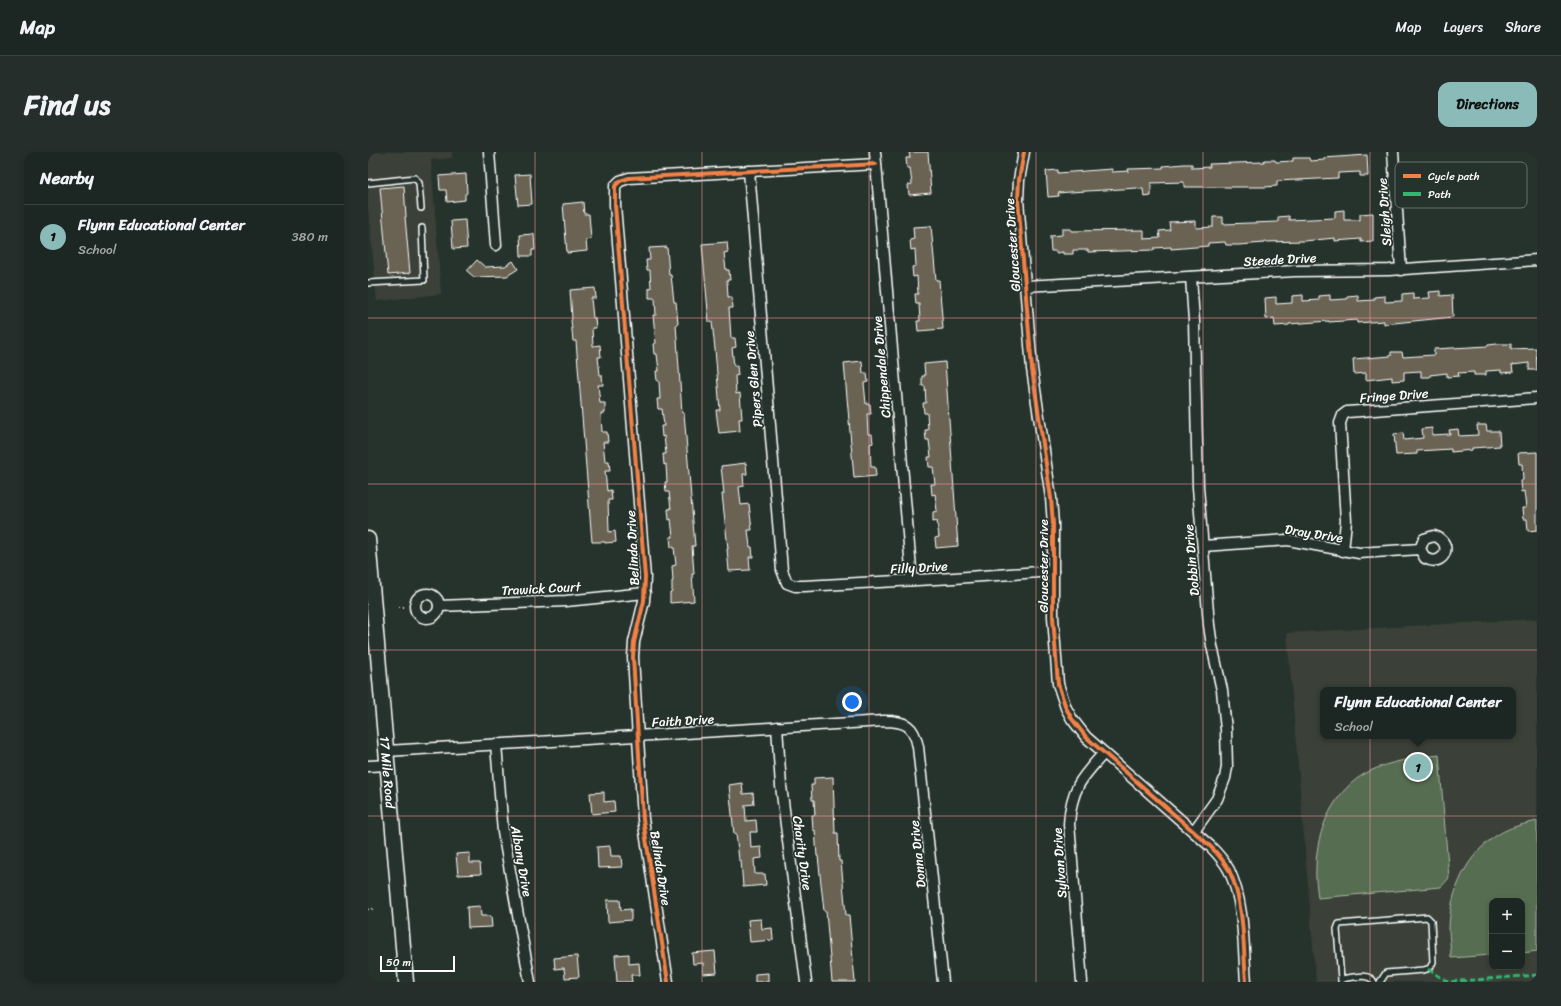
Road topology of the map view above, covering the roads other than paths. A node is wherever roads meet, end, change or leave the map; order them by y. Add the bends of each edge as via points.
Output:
1 (489, 152) edge
2 (875, 152) edge
3 (1024, 152) edge
4 (1394, 152) edge
5 (876, 164) junction
6 (1395, 169) edge
7 (749, 171) junction
8 (368, 183) edge
9 (421, 208) dead end
10 (1397, 208) edge
11 (422, 228) dead end
12 (496, 245) dead end
13 (1537, 260) edge
14 (1401, 270) junction
15 (1191, 277) junction
16 (368, 283) edge
17 (1025, 286) junction
18 (1537, 398) edge
19 (368, 539) edge
20 (1203, 546) junction
21 (1420, 549) dead end
22 (1343, 551) junction
23 (1053, 571) junction
24 (912, 580) junction
25 (787, 583) joint
26 (645, 593) junction
27 (439, 606) dead end
28 (908, 725) joint
29 (777, 727) junction
30 (637, 735) junction
31 (496, 744) junction
32 (1104, 753) junction
33 (387, 758) junction
34 (368, 766) edge
35 (1194, 831) junction
36 (1341, 980) edge
37 (406, 982) edge
38 (530, 982) edge
39 (668, 982) edge
40 (806, 982) edge
41 (943, 982) edge
42 (1082, 982) edge
43 (1246, 982) edge
44 (1374, 982) edge
45 (1380, 982) edge

1 - 12 street
2 - 5 street, Chippendale Drive
3 - 17 street, Gloucester Drive via 1018,191
4 - 6 street, Sleigh Drive
5 - 7 street
5 - 24 street, Chippendale Drive
7 - 25 street, Pipers Glen Drive via 782,570
7 - 26 street, Belinda Drive via 629,178 616,183 614,191 646,577
8 - 9 lane via 415,178 419,183
10 - 14 street, Sleigh Drive
11 - 16 lane via 424,280
13 - 14 street, Steede Drive
14 - 15 street, Steede Drive via 1322,270
15 - 17 street, Steede Drive
15 - 20 street, Dobbin Drive via 1198,487
17 - 23 street, Gloucester Drive via 1034,382 1051,498
18 - 22 street, Fringe Drive via 1347,412 1343,415 1340,423 1346,521
19 - 33 main road, 17 Mile Road
20 - 22 street, Dray Drive via 1288,540
20 - 35 street, Dobbin Drive via 1210,636 1224,703 1227,767 1217,800
21 - 22 street, Dray Drive via 1371,553
23 - 24 street, Filly Drive
23 - 32 street, Gloucester Drive via 1057,671 1062,697 1078,727
24 - 25 street, Filly Drive via 804,586
26 - 27 street, Trawick Court via 566,601
26 - 30 street, Belinda Drive via 633,650
28 - 29 street, Faith Drive via 897,721 884,721
28 - 41 street, Donna Drive via 913,731 918,747
29 - 30 street, Faith Drive
29 - 40 street, Charity Drive via 782,793
30 - 31 street, Faith Drive
30 - 39 street, Belinda Drive via 643,819
31 - 33 street, Faith Drive
31 - 38 street, Albany Drive via 503,832
32 - 35 street, Gloucester Drive
32 - 42 street, Sylvan Drive via 1082,778 1072,798 1070,810
33 - 34 street, Faith Drive
33 - 37 main road, 17 Mile Road
35 - 43 street, Gloucester Drive via 1221,858 1236,890
36 - 44 lane via 1367,976
36 - 45 lane via 1337,929 1339,924 1427,917 1431,921 1434,962 1430,968 1386,973

